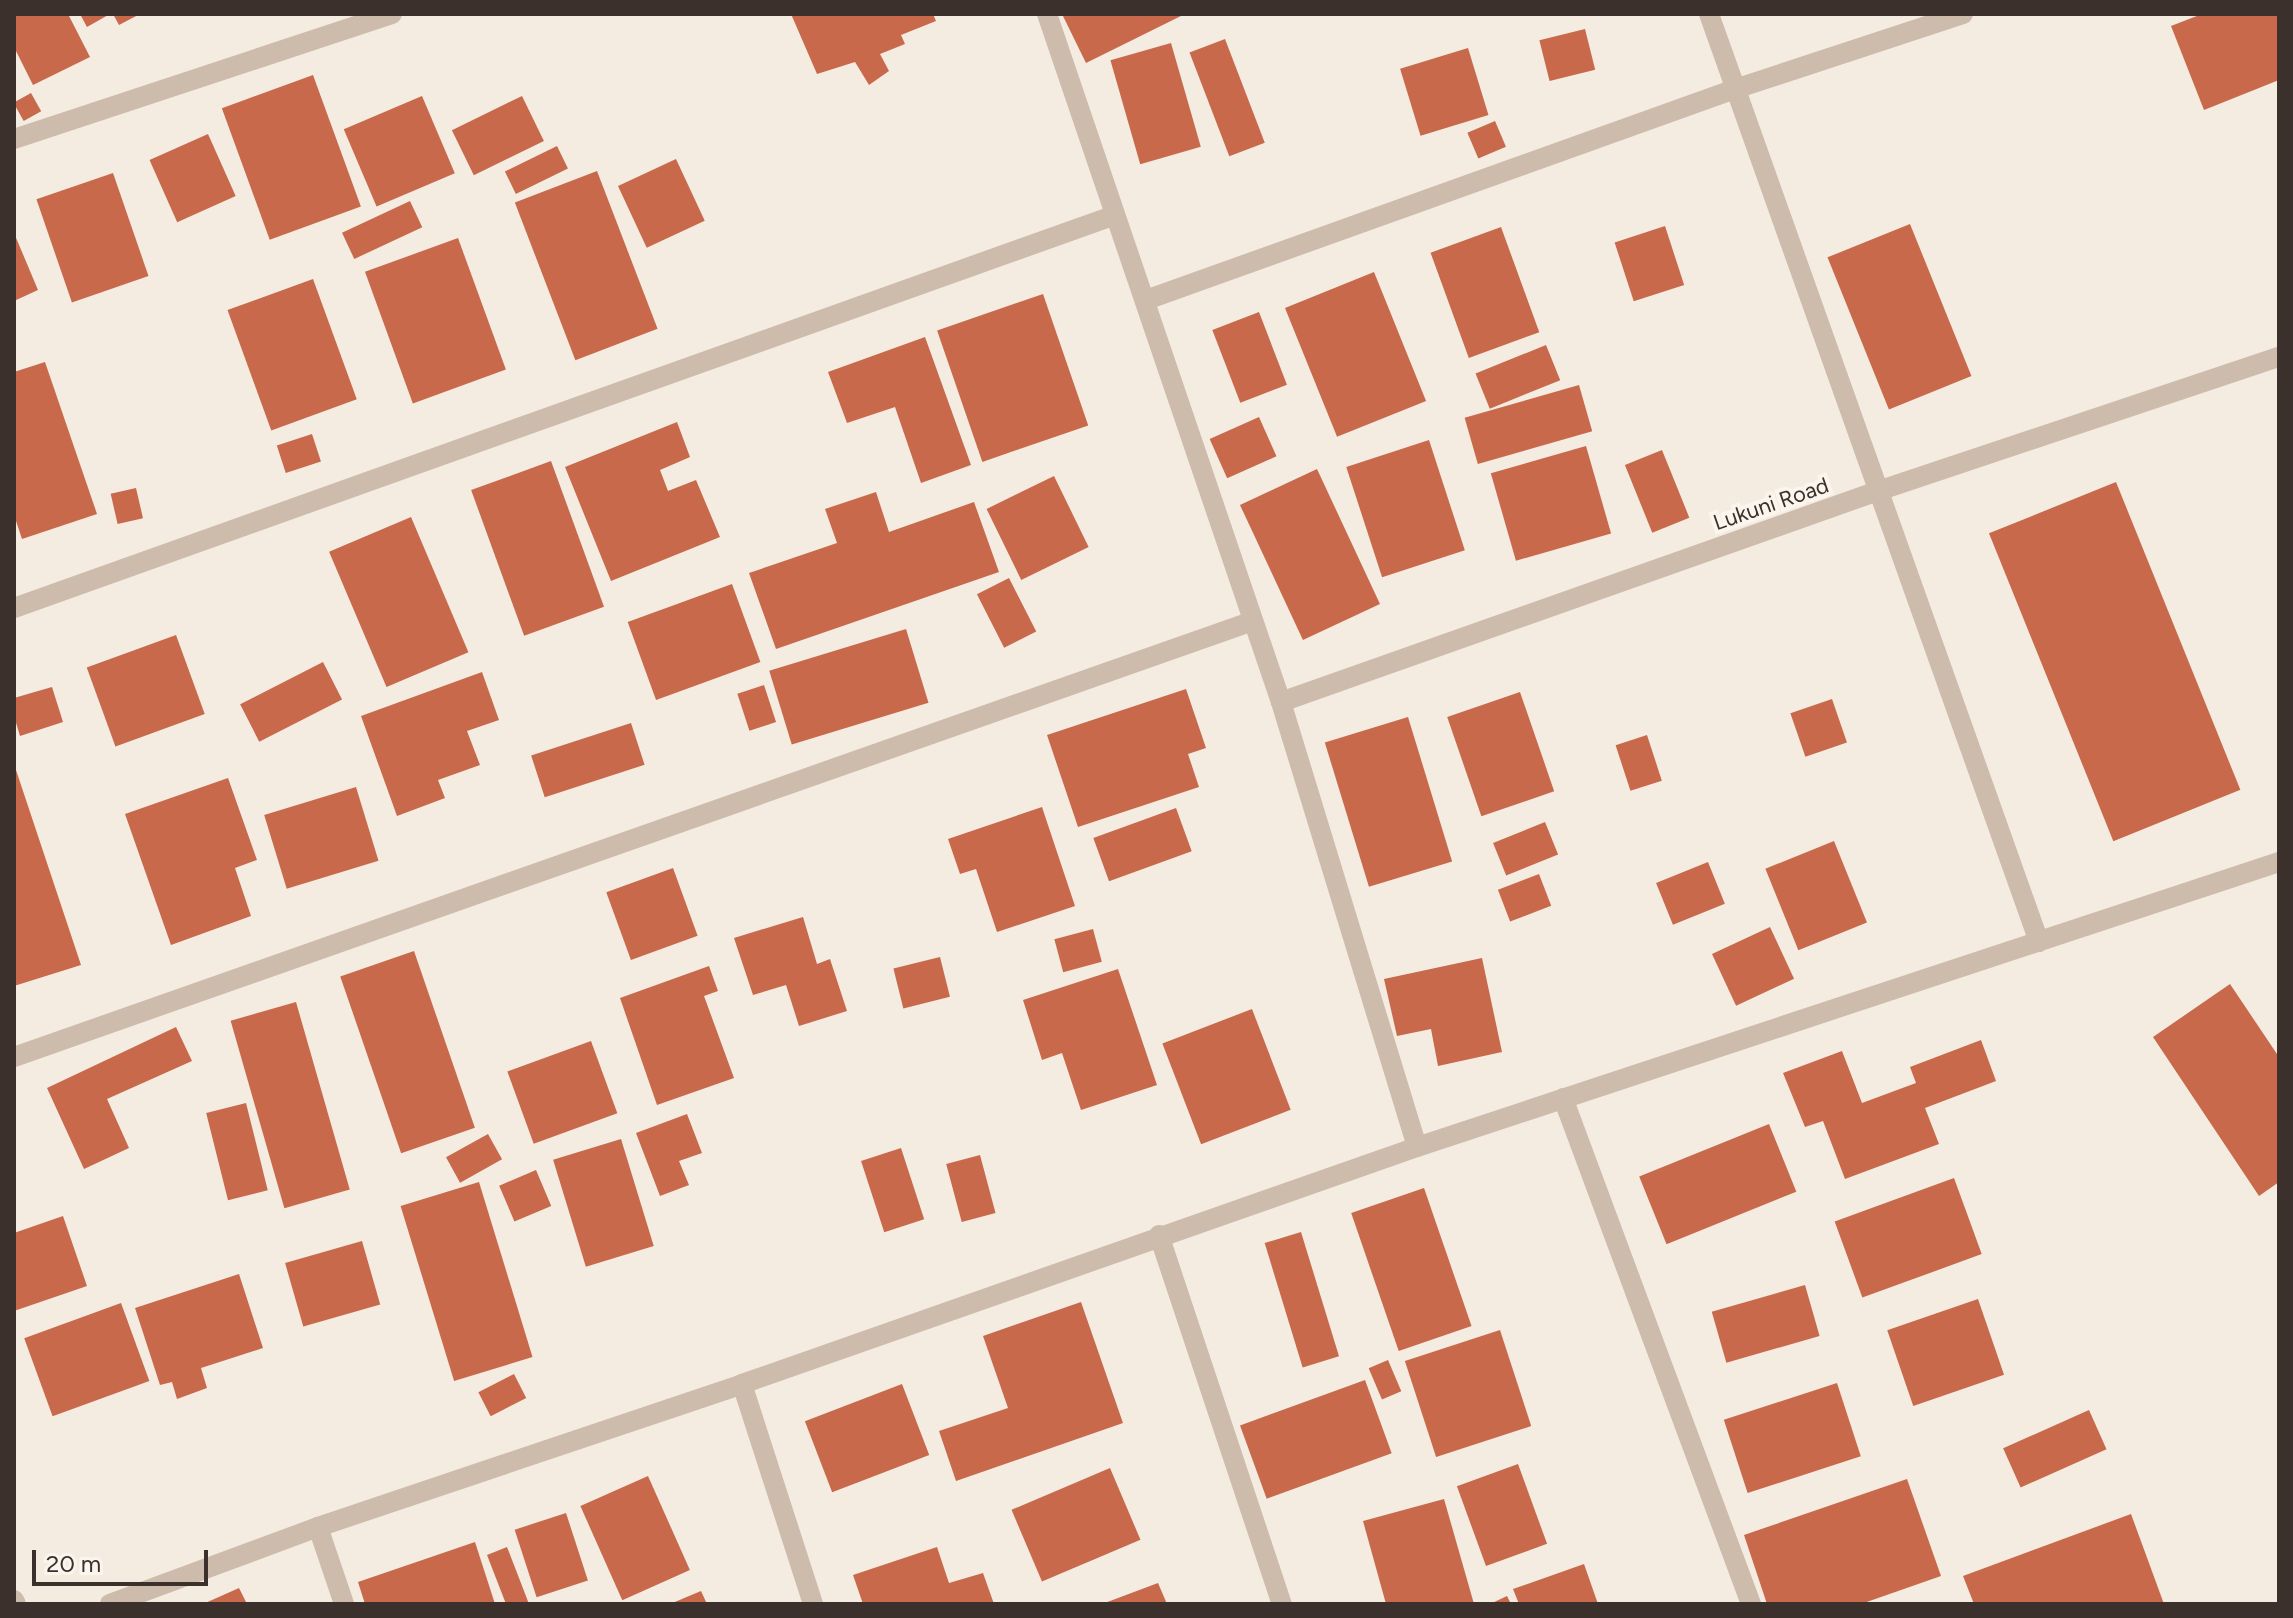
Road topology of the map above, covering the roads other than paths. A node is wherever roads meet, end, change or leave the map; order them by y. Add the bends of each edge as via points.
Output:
1 (392, 14) edge
2 (1047, 14) edge
3 (1709, 14) edge
4 (1963, 14) edge
5 (1735, 89) junction
6 (14, 139) edge
7 (1115, 215) junction
8 (1146, 300) junction
9 (2279, 357) edge
10 (1878, 491) junction
11 (14, 608) edge
12 (1253, 621) junction
13 (1281, 702) junction
14 (2279, 862) edge
15 (2039, 942) junction
16 (14, 1057) edge
17 (1563, 1098) junction
18 (1417, 1147) junction
19 (1159, 1235) junction
20 (742, 1384) junction
21 (318, 1527) junction
22 (110, 1604) edge
23 (344, 1604) edge
24 (813, 1604) edge
25 (1282, 1604) edge
26 (1751, 1604) edge

1 - 6 street
2 - 7 street
3 - 5 street
4 - 5 street
5 - 8 street
5 - 10 street
7 - 8 street
7 - 11 street
8 - 12 street
9 - 10 street, Lukuni Road
10 - 13 street, Lukuni Road
10 - 15 street
12 - 13 street
12 - 16 street
13 - 18 street
14 - 15 street
15 - 17 street
17 - 18 street
17 - 26 street
18 - 19 street
19 - 20 street
19 - 25 street
20 - 21 street
20 - 24 street
21 - 22 street
21 - 23 street

